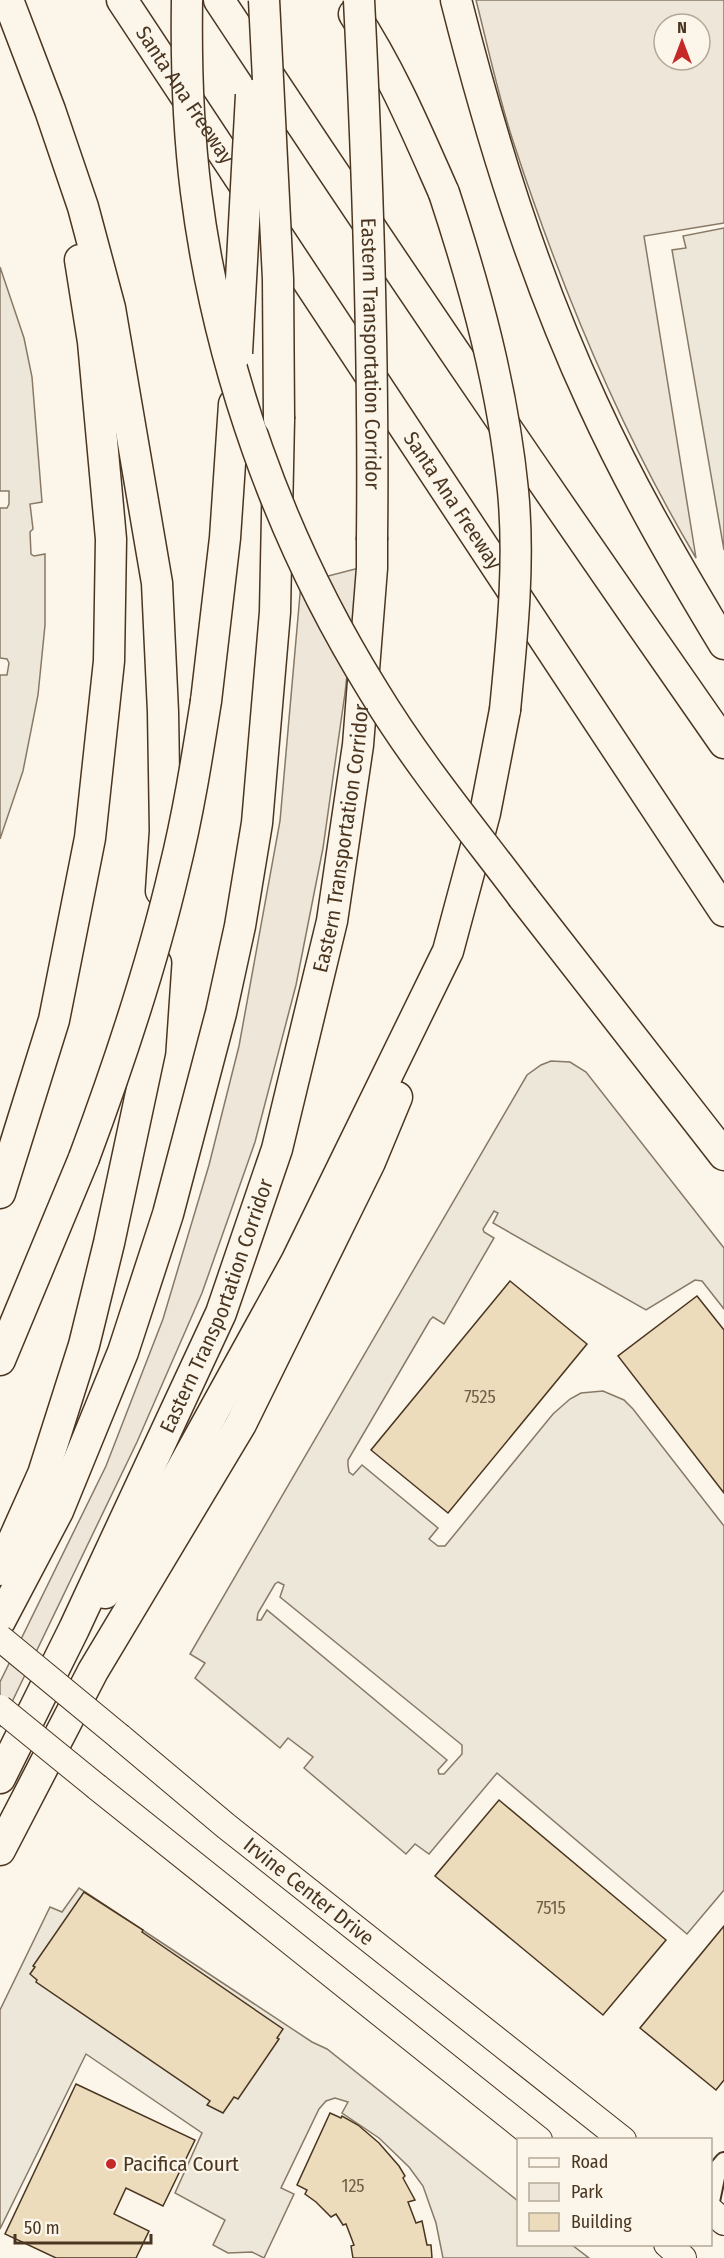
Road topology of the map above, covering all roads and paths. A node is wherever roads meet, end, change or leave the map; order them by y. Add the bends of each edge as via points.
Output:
1 (8, 0) edge
2 (122, 0) edge
3 (187, 0) edge
4 (219, 0) edge
5 (263, 0) edge
6 (345, 0) edge
7 (359, 0) edge
8 (456, 0) edge
9 (50, 110) junction
10 (724, 644) edge
11 (724, 743) edge
12 (724, 911) edge
13 (448, 951) junction
14 (724, 1155) edge
15 (0, 1194) edge
16 (0, 1360) edge
17 (0, 1570) edge
18 (0, 1621) edge
19 (74, 1629) junction
20 (0, 1638) edge
21 (0, 1708) edge
22 (0, 1778) edge
23 (0, 1850) edge
24 (538, 2138) edge
25 (622, 2138) edge
26 (724, 2161) edge
27 (712, 2202) edge
28 (712, 2209) edge
29 (724, 2222) edge

1 - 9 highway
2 - 12 highway, Santa Ana Freeway
3 - 14 highway, bridge via 186,71 196,190 209,272 248,420 285,520 316,589 373,691 432,776
4 - 11 highway via 334,175
5 - 16 highway, bridge via 253,65 225,538 192,784 174,871 124,1048 84,1158
5 - 18 highway, bridge via 278,279 279,419 275,612 257,823 221,1013 168,1215 123,1352 58,1511
6 - 13 highway, bridge via 374,44 444,194 493,362 513,491 515,567 505,710 485,813
7 - 19 highway, Eastern Transportation Corridor, bridge via 370,248 372,568 358,745 332,921 277,1149 221,1313
8 - 10 highway via 481,99 554,314 636,491
9 - 15 highway via 93,342 111,539 108,661 90,838 54,1020
9 - 17 highway via 83,207 110,308 157,584 165,831 150,1050 109,1243 84,1345 43,1474
13 - 19 highway via 296,1262 122,1573
13 - 23 highway via 415,1054 370,1162 241,1424 93,1671
19 - 22 highway
20 - 25 main road, Irvine Center Drive, bridge via 226,1826
21 - 24 main road, bridge
26 - 27 street via 718,2168
28 - 29 main road

